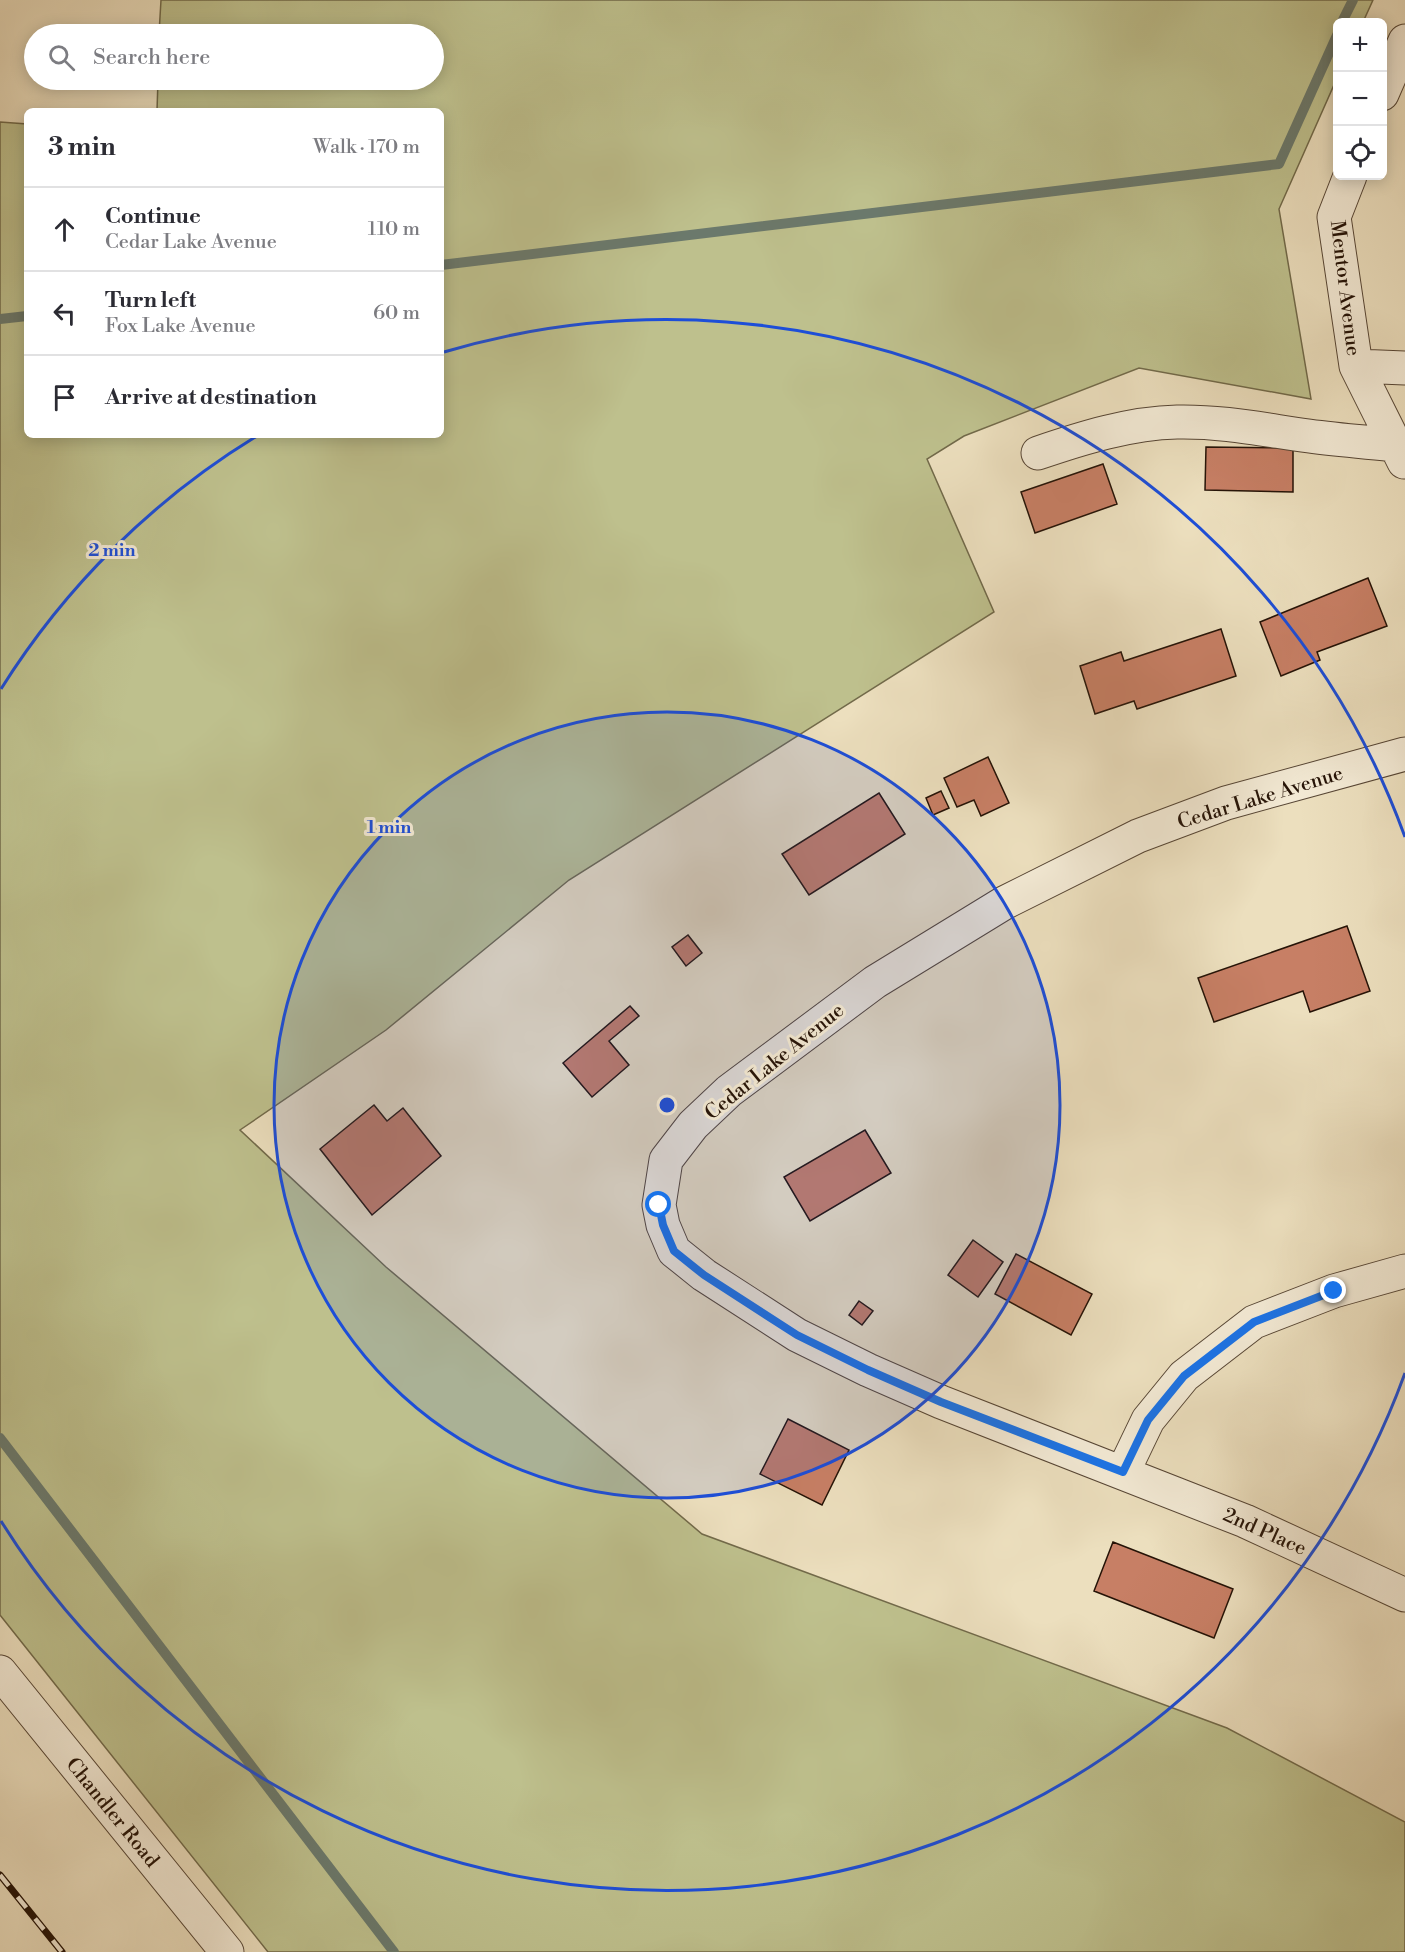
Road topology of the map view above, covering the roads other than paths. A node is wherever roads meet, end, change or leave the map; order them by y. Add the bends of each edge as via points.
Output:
1 (1405, 41) edge
2 (1387, 84) edge
3 (1348, 180) edge
4 (1356, 366) junction
5 (1405, 368) edge
6 (1038, 453) dead end
7 (1401, 454) edge
8 (1405, 754) edge
9 (1405, 1271) edge
10 (1123, 1472) junction
11 (1405, 1594) edge
12 (0, 1672) edge
13 (227, 1952) edge

1 - 2 street
3 - 4 street, Mentor Avenue via 1334,217
4 - 5 street
4 - 7 street, Mentor Avenue
6 - 7 street via 1120,429 1176,422 1240,425
8 - 10 street, Cedar Lake Avenue via 1215,807 1138,836 1004,903 875,982 793,1042 729,1091 693,1125 666,1160 659,1205 663,1225 674,1251 704,1275 797,1335 868,1370
9 - 10 street via 1334,1291 1254,1322 1184,1376 1148,1420
10 - 11 street, 2nd Place via 1245,1521
12 - 13 street, Chandler Road

